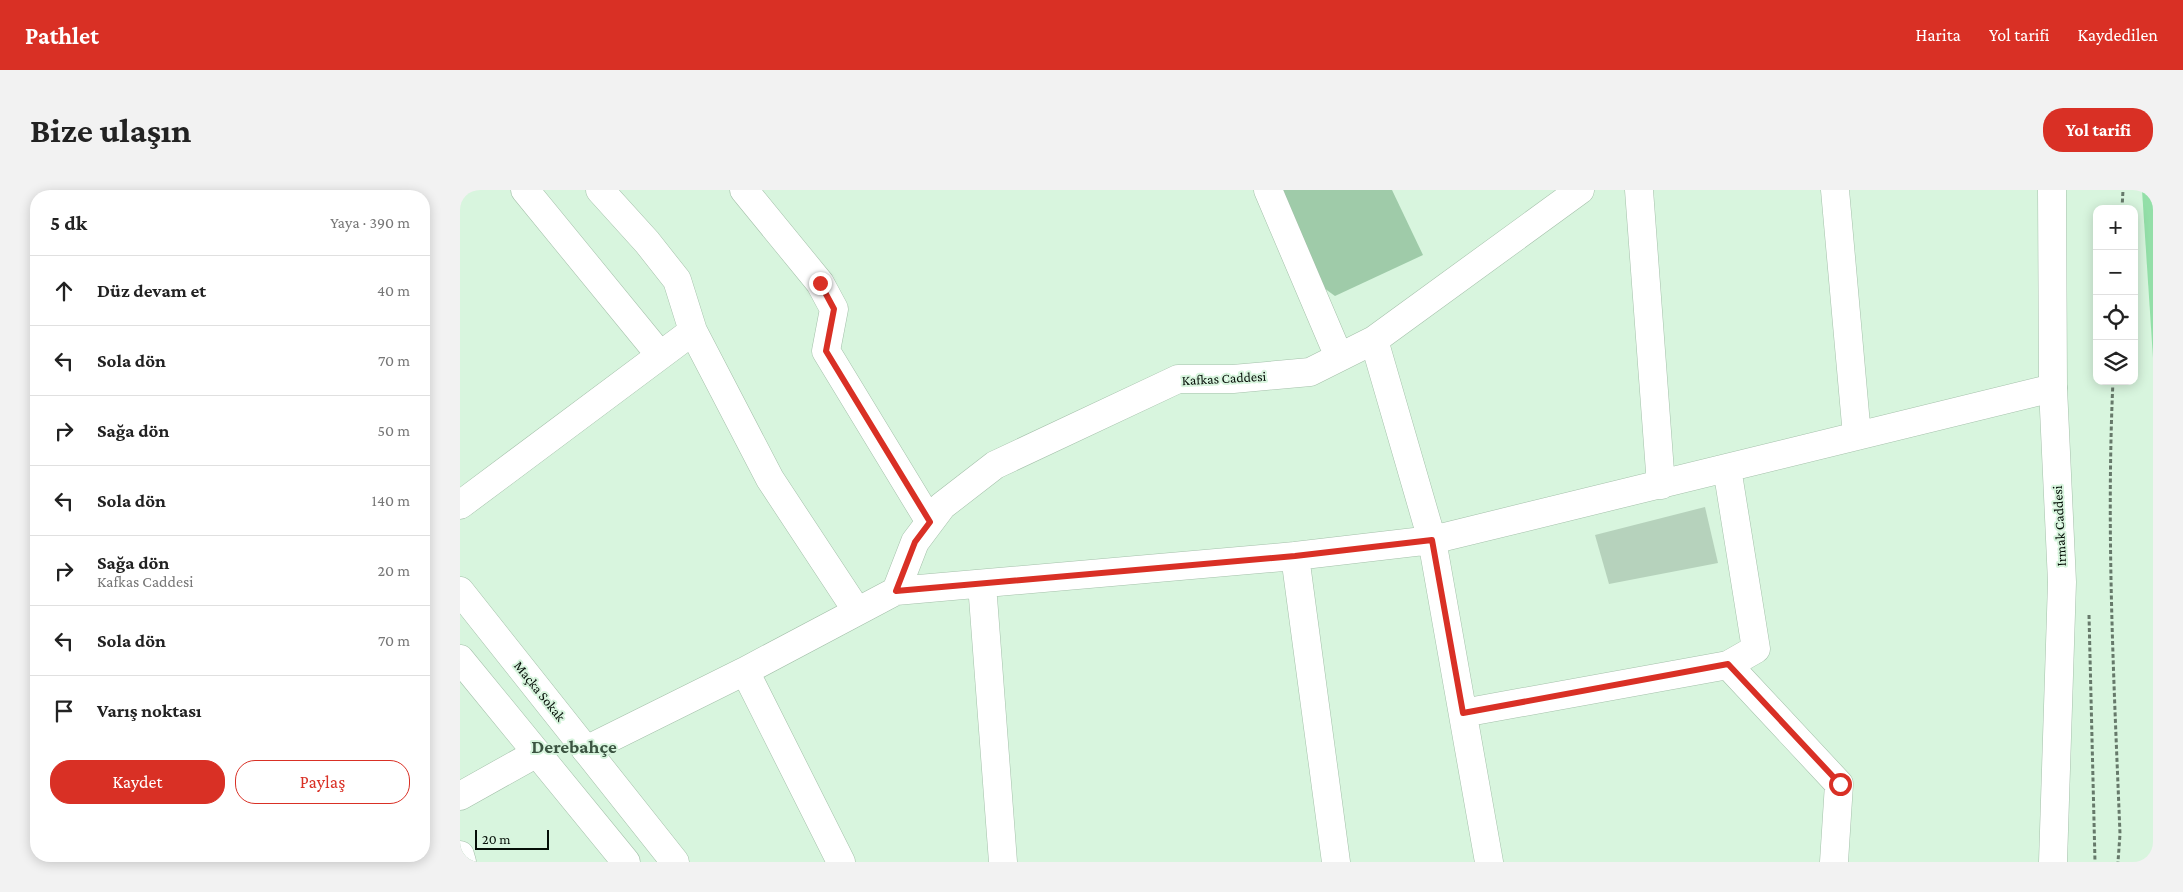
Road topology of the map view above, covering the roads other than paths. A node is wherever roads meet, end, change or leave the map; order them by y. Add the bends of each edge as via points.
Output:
1 (526, 190) edge
2 (600, 190) edge
3 (744, 190) edge
4 (1268, 190) edge
5 (1580, 190) edge
6 (1639, 190) edge
7 (1835, 190) edge
8 (2052, 190) edge
9 (693, 331) junction
10 (1374, 340) junction
11 (660, 354) junction
12 (1339, 357) junction
13 (2053, 388) junction
14 (1857, 436) junction
15 (1727, 468) junction
16 (1661, 484) junction
17 (460, 505) edge
18 (930, 522) junction
19 (1432, 540) junction
20 (1295, 556) junction
21 (982, 584) junction
22 (460, 591) edge
23 (896, 591) junction
24 (857, 611) junction
25 (460, 659) edge
26 (1728, 664) junction
27 (745, 671) junction
28 (1463, 713) junction
29 (586, 750) junction
30 (537, 753) junction
31 (460, 796) edge
32 (460, 855) edge
33 (462, 862) edge
34 (626, 862) edge
35 (675, 862) edge
36 (841, 862) edge
37 (1003, 862) edge
38 (1336, 862) edge
39 (1489, 862) edge
40 (1834, 862) edge
41 (2053, 862) edge

1 - 11 street
2 - 9 street via 677,280
3 - 18 street via 820,283 834,309 826,351
4 - 12 street
5 - 10 street, Kafkas Caddesi
6 - 16 street
7 - 14 street
8 - 13 street, Irmak Caddesi
9 - 11 street
9 - 24 street via 770,479
10 - 12 street, Kafkas Caddesi
10 - 19 street
11 - 17 street
12 - 18 street, Kafkas Caddesi via 1310,372 1233,379 1178,379 995,465 942,506
13 - 14 street
13 - 41 street, Irmak Caddesi via 2062,582
14 - 15 street
15 - 16 street
15 - 26 street via 1756,649
16 - 19 street
18 - 23 street, Kafkas Caddesi via 915,542
19 - 20 street
19 - 28 street
20 - 21 street
20 - 38 street
21 - 23 street
21 - 37 street
22 - 29 street, Maçka Sokak
23 - 24 street
24 - 27 street
25 - 30 street
26 - 28 street
26 - 40 street via 1840,784
27 - 29 street
27 - 36 street
28 - 39 street
29 - 35 street, Maçka Sokak
30 - 31 street
30 - 34 street
32 - 33 street

